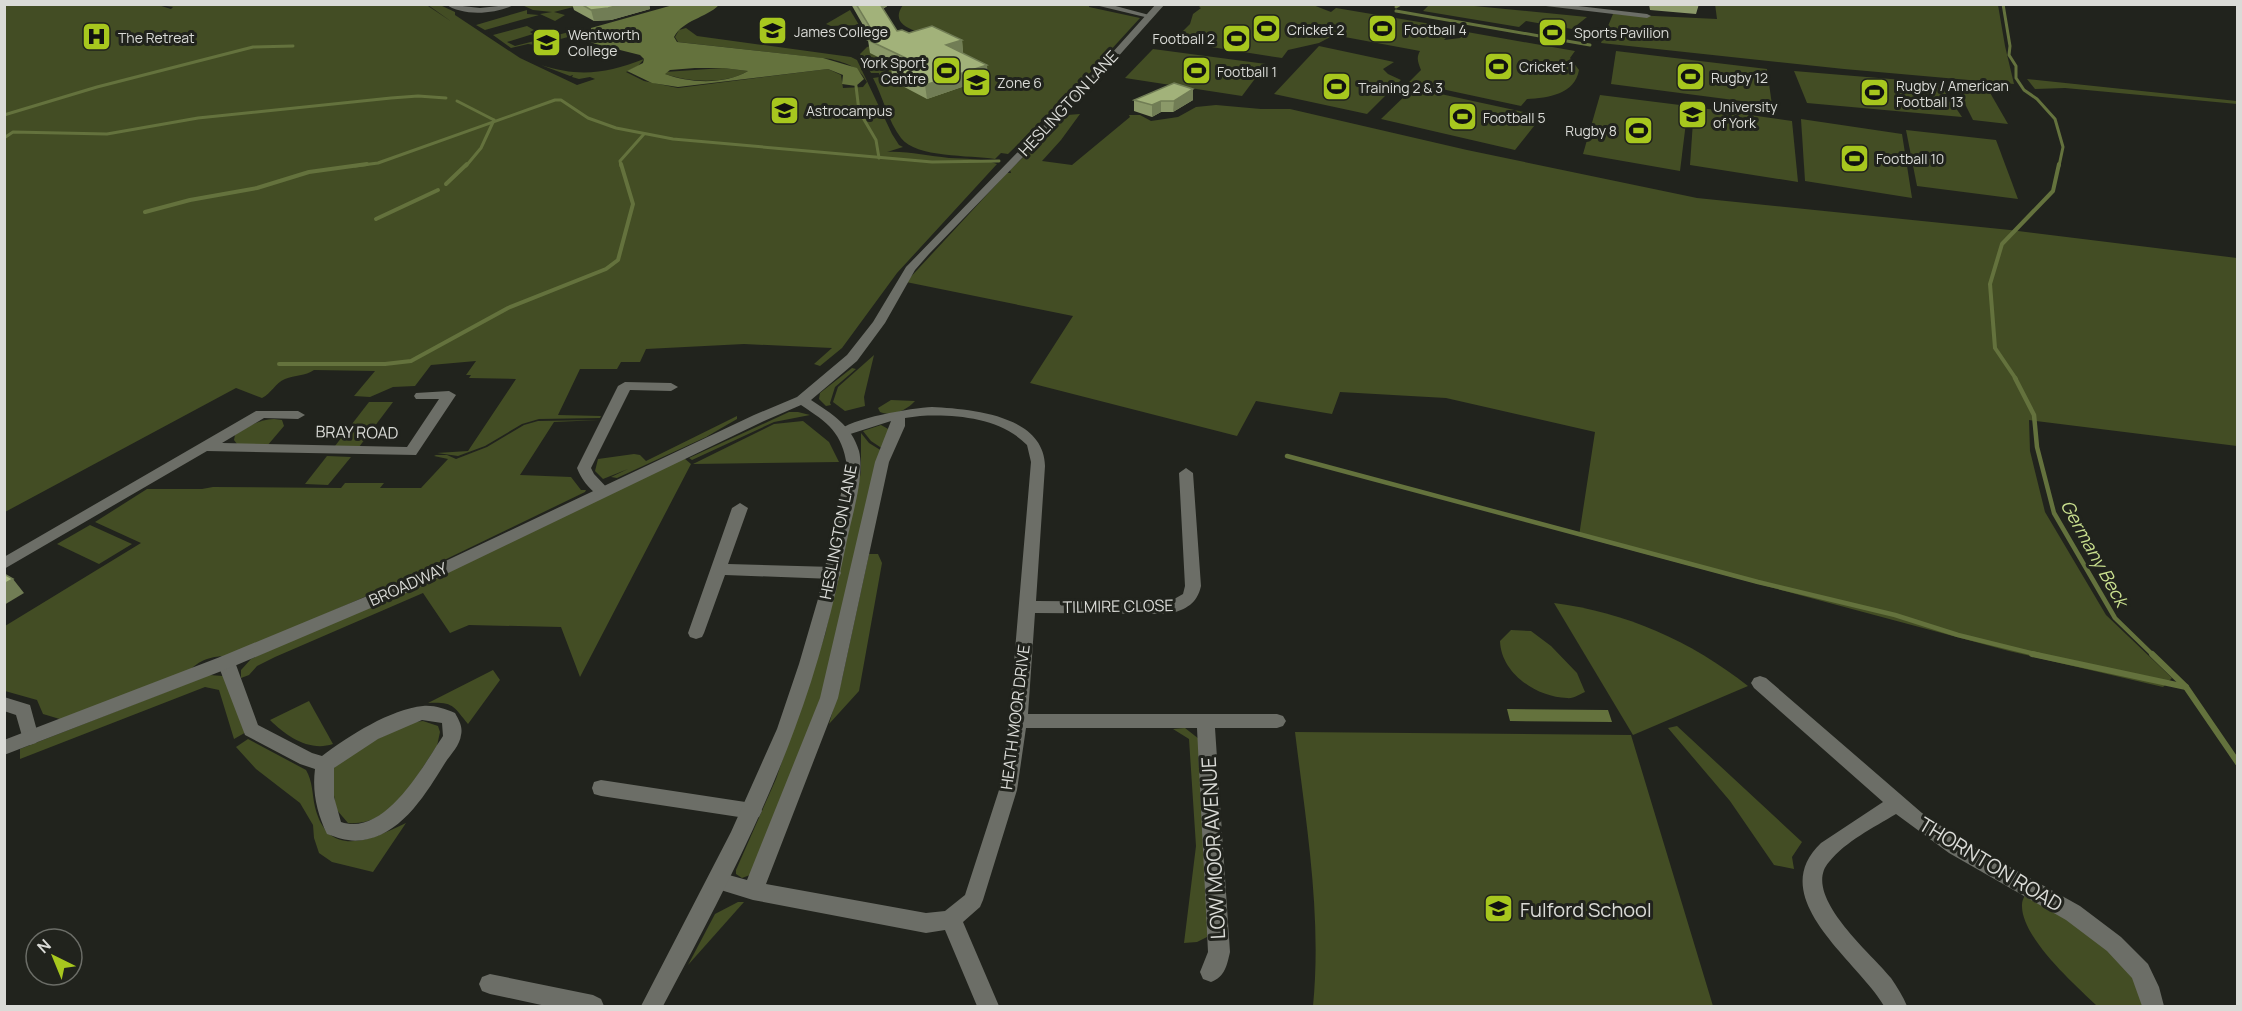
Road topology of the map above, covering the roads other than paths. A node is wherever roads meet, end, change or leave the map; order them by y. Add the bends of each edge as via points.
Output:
1 (449, 4) edge
2 (512, 4) edge
3 (1095, 4) edge
4 (1161, 4) edge
5 (1533, 4) edge
6 (1635, 4) edge
7 (1634, 14) junction
8 (1149, 16) junction
9 (1647, 16) dead end
10 (671, 387) dead end
11 (421, 396) dead end
12 (802, 400) junction
13 (298, 415) dead end
14 (898, 415) junction
15 (844, 432) junction
16 (207, 447) junction
17 (1186, 473) dead end
18 (604, 492) junction
19 (740, 508) dead end
20 (4, 564) edge
21 (720, 569) junction
22 (833, 573) junction
23 (1027, 607) junction
24 (696, 633) dead end
25 (226, 662) junction
26 (1760, 684) dead end
27 (4, 704) edge
28 (1018, 721) junction
29 (1206, 721) junction
30 (1277, 721) dead end
31 (30, 738) junction
32 (4, 748) edge
33 (325, 764) junction
34 (601, 788) dead end
35 (1896, 804) junction
36 (752, 811) junction
37 (716, 886) junction
38 (753, 891) junction
39 (951, 919) junction
40 (1211, 972) dead end
41 (490, 984) dead end
42 (593, 1006) edge
43 (652, 1006) edge
44 (988, 1006) edge
45 (1896, 1006) edge
46 (2153, 1006) edge

1 - 2 street via 463,10
3 - 8 street
4 - 8 street, HESLINGTON LANE
5 - 7 street
6 - 7 street
7 - 9 street
8 - 12 street, HESLINGTON LANE via 1082,92 910,269 857,354
10 - 18 street via 625,386 584,468
11 - 16 street, BRAY ROAD via 449,395 411,452
12 - 15 street
12 - 18 street, BROADWAY
13 - 16 street, BRAY ROAD via 261,414
14 - 15 street, HEATH MOOR DRIVE
14 - 23 street, HEATH MOOR DRIVE via 936,412 988,420 1013,427 1036,447 1038,466
14 - 38 street via 898,426 882,462 829,698
15 - 22 street, HESLINGTON LANE via 853,448 854,466
16 - 20 street, BRAY ROAD
17 - 23 street, TILMIRE CLOSE via 1193,586 1189,599 1170,608
18 - 25 street, BROADWAY via 407,586
19 - 21 street
21 - 22 street
21 - 24 street
22 - 36 street, HESLINGTON LANE via 786,727
23 - 28 street, HEATH MOOR DRIVE
25 - 31 street, BROADWAY
25 - 33 street via 251,730
26 - 35 street, THORNTON ROAD
27 - 31 street via 24,710
28 - 29 street
28 - 39 street, HEATH MOOR DRIVE via 1008,790 979,886 973,900
29 - 30 street
29 - 40 street, LOW MOOR AVENUE via 1219,952
31 - 32 street, BROADWAY
33 - 33 street via 328,817 334,828 351,833 371,830 388,822 400,810 452,738 453,728 449,718 434,712 420,713 346,748
34 - 36 street
35 - 45 street via 1836,843 1819,858 1811,873 1816,901 1828,922
35 - 46 street, THORNTON ROAD via 1956,847 2094,927 2140,971
36 - 37 street, HESLINGTON LANE
37 - 38 street via 738,893
37 - 43 street, HESLINGTON LANE
38 - 39 street via 926,923
39 - 44 street
41 - 42 street

